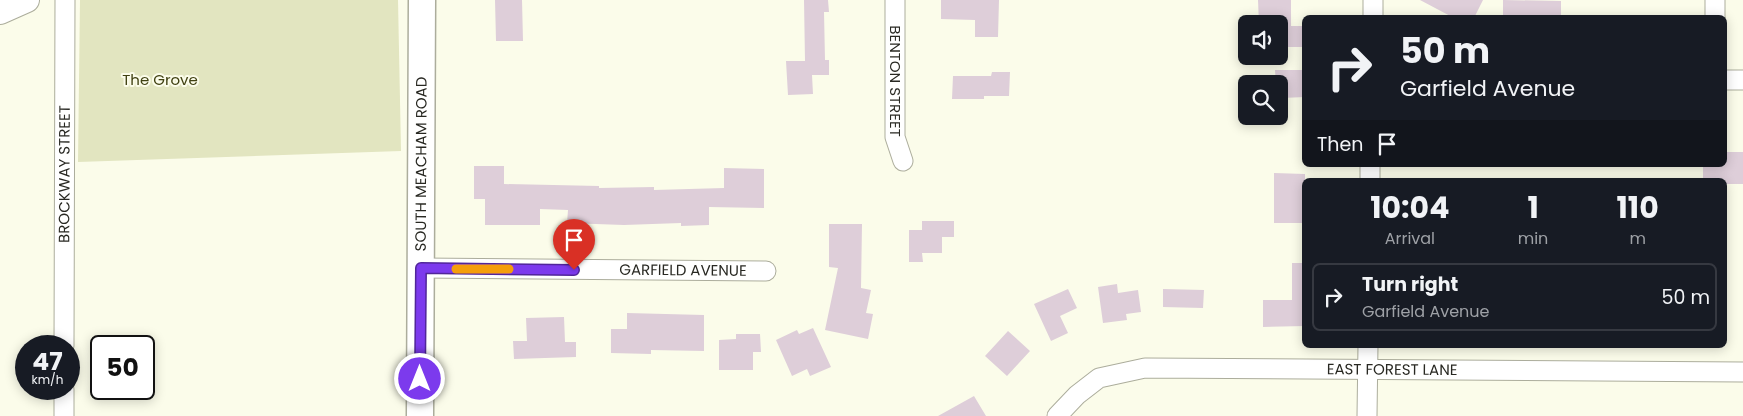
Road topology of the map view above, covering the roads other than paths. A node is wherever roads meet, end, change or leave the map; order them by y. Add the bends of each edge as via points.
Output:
1 (27, 0) edge
2 (65, 0) edge
3 (422, 0) edge
4 (895, 0) edge
5 (1373, 0) edge
6 (1715, 0) edge
7 (0, 12) edge
8 (1373, 15) edge
9 (1715, 15) edge
10 (1727, 80) edge
11 (1743, 80) edge
12 (903, 161) dead end
13 (421, 268) junction
14 (766, 271) dead end
15 (64, 335) edge
16 (1368, 348) edge
17 (1368, 370) junction
18 (1743, 372) edge
19 (64, 400) edge
20 (64, 416) edge
21 (420, 416) edge
22 (1057, 416) edge
23 (1368, 416) edge

1 - 7 street
2 - 15 street, BROCKWAY STREET
3 - 13 main road, SOUTH MEACHAM ROAD
4 - 12 street, BENTON STREET via 895,138
5 - 8 street
6 - 9 street
10 - 11 street
13 - 14 street, GARFIELD AVENUE
13 - 21 main road, SOUTH MEACHAM ROAD
16 - 17 street
17 - 18 street, EAST FOREST LANE
17 - 22 street, EAST FOREST LANE via 1145,368 1099,378
17 - 23 street
19 - 20 street

